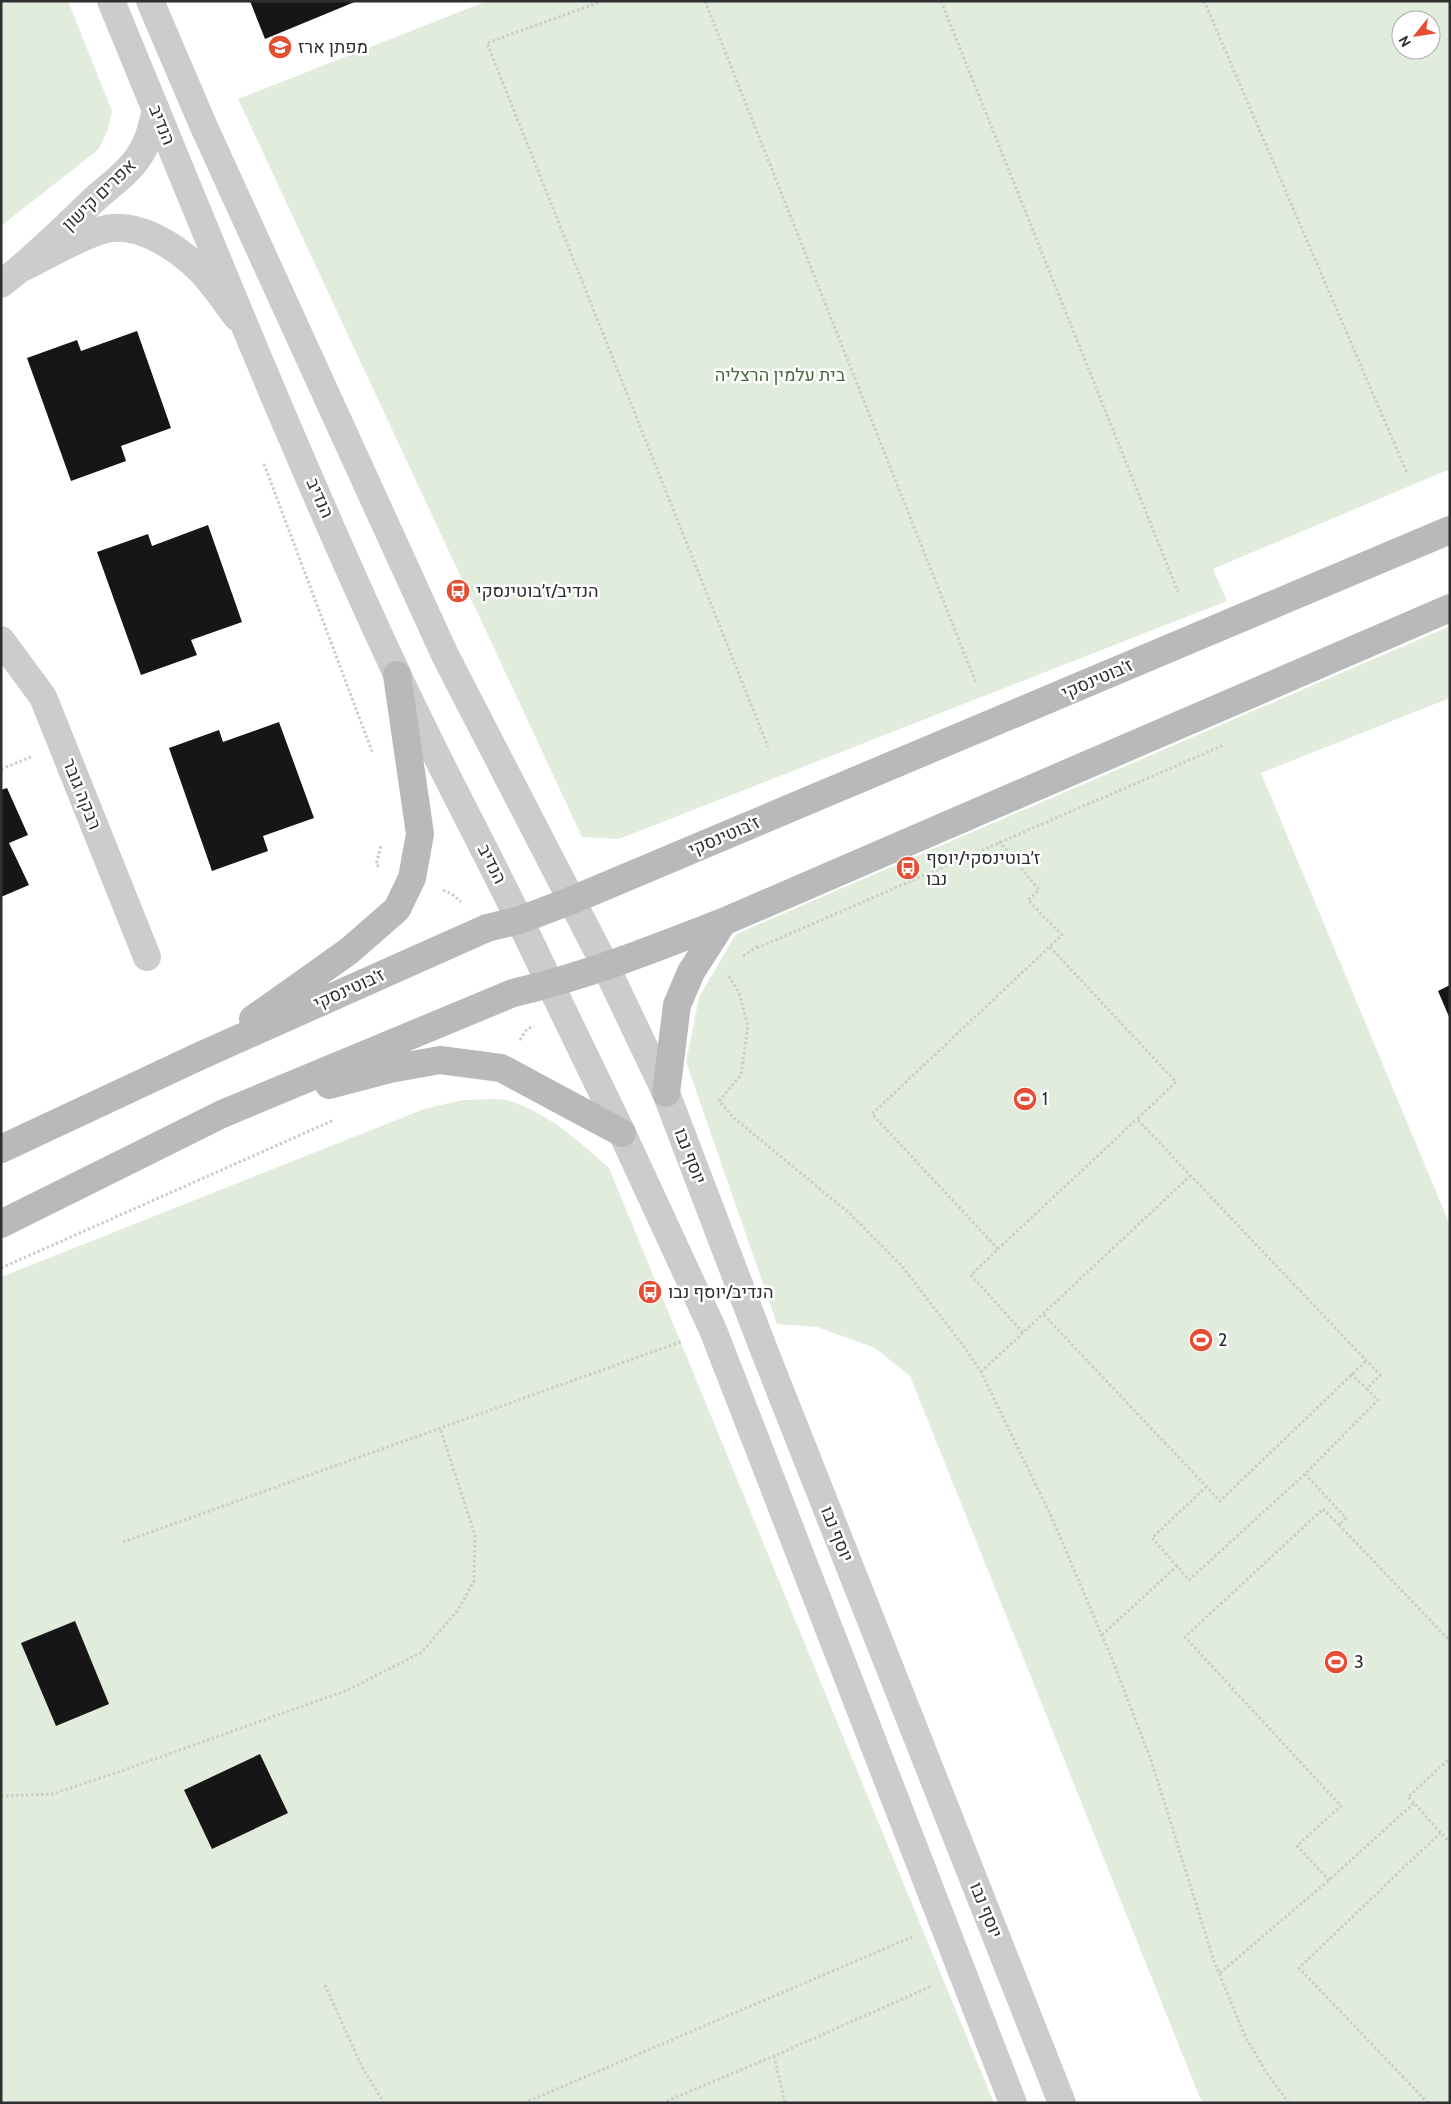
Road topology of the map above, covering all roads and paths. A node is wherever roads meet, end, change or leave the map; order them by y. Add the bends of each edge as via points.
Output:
1 (111, 1) edge
2 (150, 1) edge
3 (603, 1) edge
4 (705, 1) edge
5 (942, 1) edge
6 (1204, 1) edge
7 (156, 110) junction
8 (12, 276) edge
9 (245, 329) junction
10 (262, 459) dead end
11 (1407, 473) dead end
12 (1450, 530) edge
13 (1178, 592) dead end
14 (1450, 608) edge
15 (1, 640) edge
16 (397, 675) junction
17 (976, 683) dead end
18 (1225, 745) dead end
19 (768, 747) dead end
20 (374, 758) dead end
21 (995, 837) dead end
22 (383, 839) dead end
23 (1000, 842) junction
24 (376, 865) dead end
25 (570, 901) junction
26 (520, 920) junction
27 (723, 922) junction
28 (1050, 947) junction
29 (147, 957) dead end
30 (606, 967) junction
31 (725, 969) dead end
32 (692, 972) junction
33 (550, 984) junction
34 (202, 1055) junction
35 (666, 1093) junction
36 (222, 1114) junction
37 (339, 1118) dead end
38 (1137, 1119) junction
39 (622, 1133) junction
40 (1, 1149) edge
41 (1190, 1176) junction
42 (1, 1224) edge
43 (998, 1249) junction
44 (1, 1268) edge
45 (1044, 1315) junction
46 (713, 1330) junction
47 (1024, 1334) junction
48 (1366, 1361) junction
49 (981, 1372) junction
50 (1350, 1374) junction
51 (1367, 1389) junction
52 (440, 1428) junction
53 (1305, 1474) junction
54 (1206, 1487) junction
55 (1339, 1525) junction
56 (123, 1542) dead end
57 (1177, 1566) junction
58 (1102, 1635) junction
59 (1450, 1641) edge
60 (1450, 1758) edge
61 (1, 1796) edge
62 (1414, 1803) junction
63 (1440, 1833) junction
64 (1450, 1843) edge
65 (1328, 1880) junction
66 (943, 1923) junction
67 (962, 1972) junction
68 (1220, 1973) junction
69 (324, 1985) dead end
70 (774, 2056) junction
71 (384, 2103) edge
72 (524, 2103) edge
73 (662, 2103) edge
74 (785, 2103) edge
75 (1013, 2103) edge
76 (1062, 2103) edge
77 (1289, 2103) edge
78 (1428, 2103) edge

1 - 7 street, הנדיב
2 - 25 street via 444,655
3 - 19 path via 487,43
4 - 17 path
5 - 13 path
6 - 11 path
7 - 8 street, אפרים קישון via 150,135 139,157
7 - 9 street, הנדיב
8 - 9 street, אפרים קישון via 99,231 114,228 140,232 169,246 203,273
9 - 16 street, הנדיב
10 - 20 path
12 - 25 main road, ז'בוטינסקי
14 - 27 main road
15 - 29 street, רבקה גובר via 42,697
16 - 26 street, הנדיב
16 - 34 main road via 420,834 412,878 397,909 349,952
18 - 23 path
21 - 23 path
22 - 24 path
23 - 28 path via 1039,890 1028,900 1062,935
23 - 32 path via 751,951
25 - 26 main road, ז'בוטינסקי
25 - 30 street
26 - 33 street, הנדיב
26 - 34 main road, ז'בוטינסקי via 487,928
27 - 30 main road
27 - 32 main road
28 - 38 path via 1176,1082
28 - 43 path via 872,1114
30 - 33 main road
30 - 35 street, יוסף נבו
31 - 49 path via 739,993 748,1026 741,1075 719,1101 849,1213 901,1265
32 - 35 main road via 677,1005
33 - 36 main road via 513,993
33 - 39 street
34 - 40 main road, ז'בוטינסקי
35 - 76 street, יוסף נבו via 764,1350
36 - 39 main road via 390,1069 440,1060 502,1068
36 - 42 main road
37 - 44 path
38 - 41 path
38 - 43 path
39 - 46 street
41 - 45 path
41 - 48 path
43 - 47 path via 971,1275
45 - 47 path
45 - 54 path
46 - 52 path
46 - 66 street
47 - 49 path
48 - 50 path
48 - 51 path via 1380,1376
49 - 58 path via 1052,1518
50 - 51 path
50 - 54 path via 1220,1501
51 - 53 path via 1378,1400
52 - 56 path
52 - 61 path via 475,1535 474,1581 458,1610 422,1652 348,1690 121,1771 52,1794
53 - 55 path via 1346,1518
53 - 57 path via 1189,1580
54 - 57 path via 1152,1538
55 - 59 path
55 - 65 path via 1323,1509 1185,1637 1341,1806 1297,1846
57 - 58 path
58 - 68 path via 1152,1760
60 - 62 path via 1408,1796
62 - 63 path
62 - 65 path
63 - 64 path
63 - 78 path via 1299,1968
65 - 68 path
66 - 67 street
66 - 72 path
67 - 70 path
67 - 75 street
68 - 77 path via 1244,2034
69 - 71 path via 362,2067
70 - 73 path
70 - 74 path

